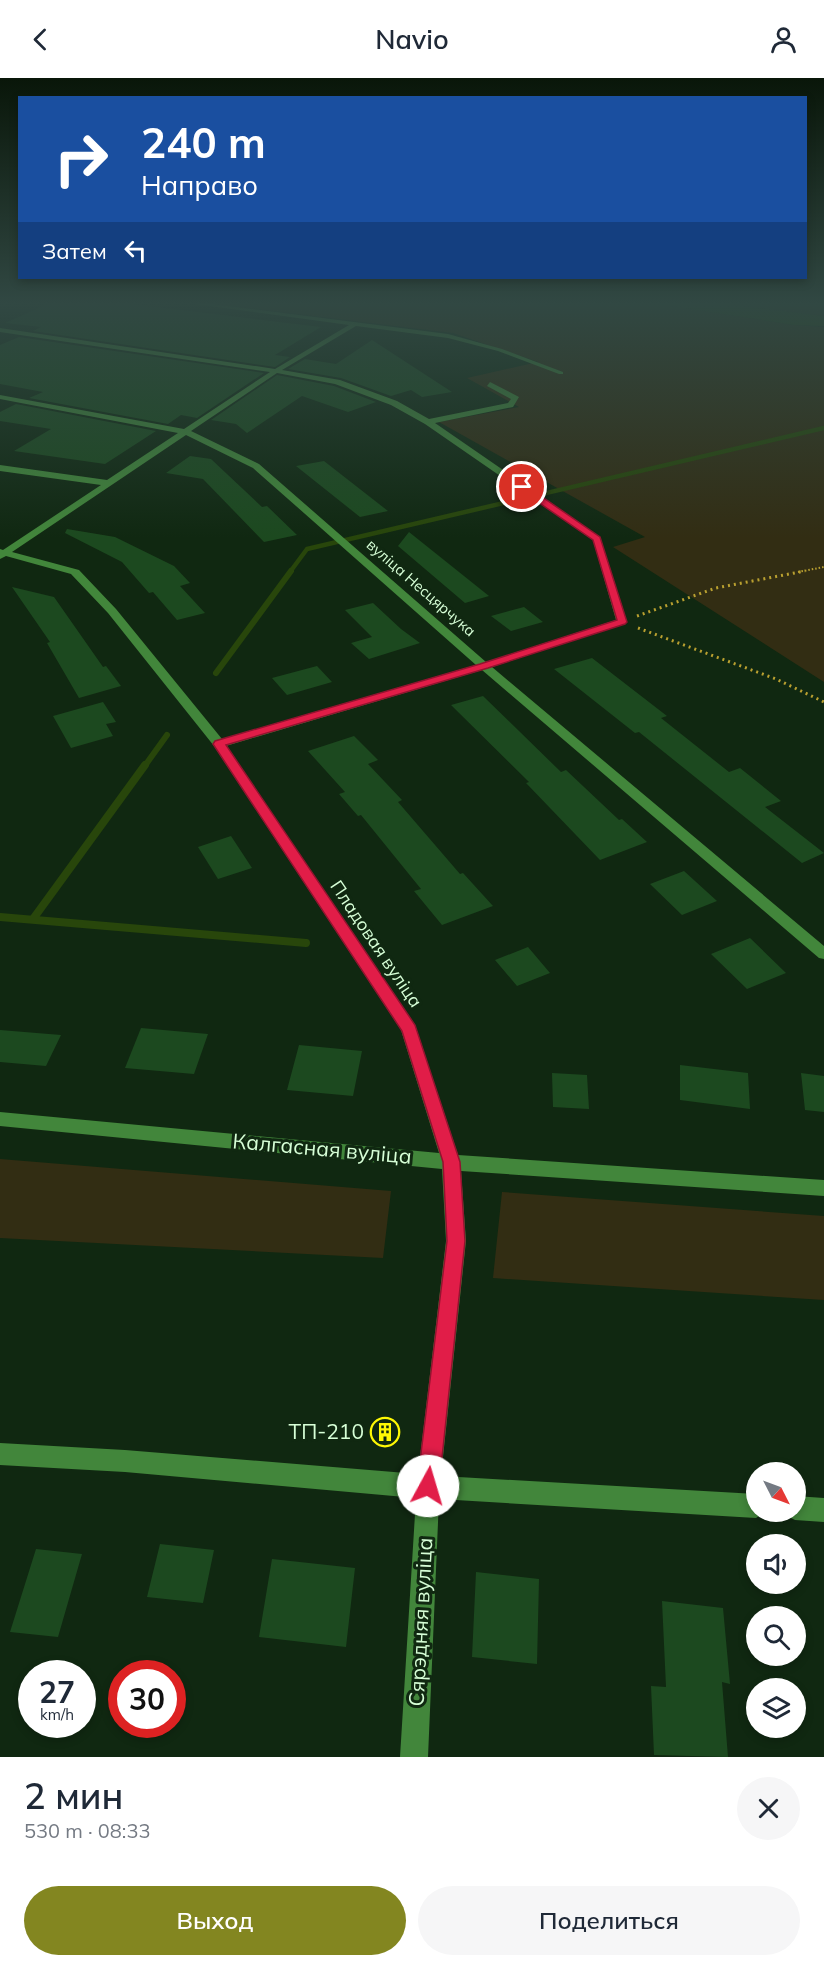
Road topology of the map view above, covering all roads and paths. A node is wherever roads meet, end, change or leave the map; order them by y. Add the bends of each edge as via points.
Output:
1 (261, 381) edge
2 (333, 381) edge
3 (490, 384) dead end
4 (0, 397) edge
5 (428, 422) junction
6 (186, 432) junction
7 (0, 468) edge
8 (108, 483) junction
9 (2, 554) edge
10 (824, 567) edge
11 (622, 622) junction
12 (484, 666) junction
13 (824, 702) edge
14 (219, 744) junction
15 (824, 954) edge
16 (0, 1119) edge
17 (451, 1162) junction
18 (824, 1188) edge
19 (0, 1454) edge
20 (428, 1486) junction
21 (746, 1505) edge
22 (806, 1509) edge
23 (824, 1510) edge
24 (414, 1757) edge

1 - 6 street
2 - 5 street via 394,403
3 - 5 street via 516,399 510,405
4 - 6 street, вуліца Несцярчука
5 - 11 street via 597,539
6 - 8 street
6 - 12 street, вуліца Несцярчука via 256,466
7 - 8 street
8 - 9 street
9 - 14 street, Пладовая вуліца via 75,572 112,611
10 - 11 path via 716,588
11 - 12 street
11 - 13 path via 776,679
12 - 14 street
12 - 15 street, вуліца Несцярчука
14 - 17 street, Пладовая вуліца via 409,1029
16 - 17 street, Калгасная вуліца
17 - 18 street, Калгасная вуліца
17 - 20 street, Пладовая вуліца via 456,1241
19 - 20 street
20 - 21 street
20 - 24 street, Сярэдняя вуліца
22 - 23 street

